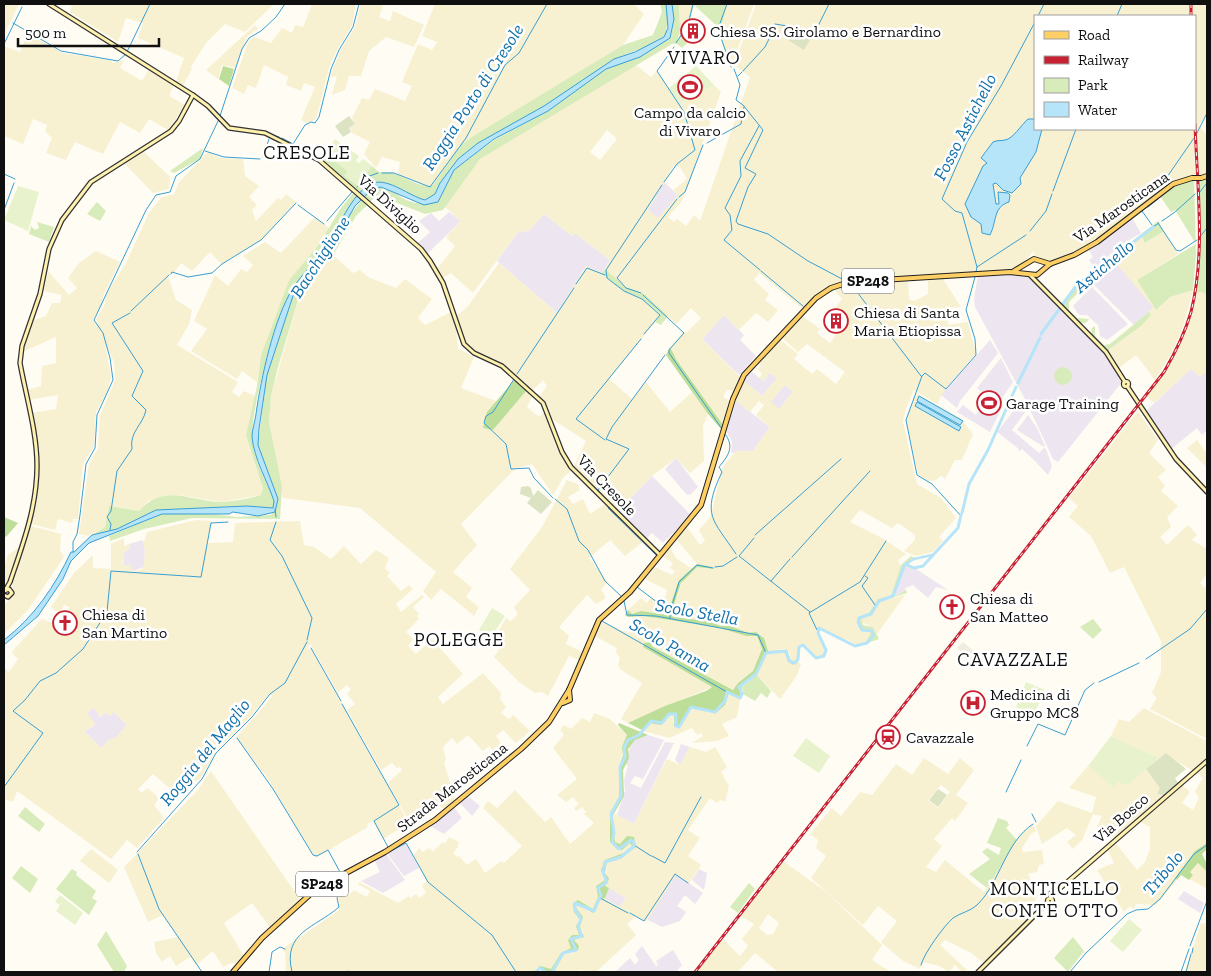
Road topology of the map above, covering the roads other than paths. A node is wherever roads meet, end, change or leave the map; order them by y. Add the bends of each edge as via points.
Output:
1 (50, 4) edge
2 (192, 95) junction
3 (1207, 176) edge
4 (1040, 262) junction
5 (1028, 263) junction
6 (1050, 264) junction
7 (1010, 272) junction
8 (1041, 272) junction
9 (1029, 274) junction
10 (1040, 285) junction
11 (455, 315) joint
12 (1207, 492) edge
13 (661, 556) junction
14 (10, 582) junction
15 (5, 590) edge
16 (11, 590) junction
17 (5, 596) edge
18 (4, 601) edge
19 (1207, 761) edge
20 (233, 972) edge
21 (978, 972) edge

1 - 2 main road, Via Diviglio
2 - 11 main road, Via Diviglio via 234,130 265,133 301,150 357,191 427,256 439,275
2 - 14 main road via 171,131 95,179 76,200 51,242 40,294 20,356 36,448 36,474 30,525
3 - 6 main road, Via Marosticana, bridge via 1172,184 1091,245
4 - 5 main road, SP248 via 1034,259
4 - 6 main road, SP248
4 - 8 main road
5 - 7 main road, SP248
5 - 9 main road
6 - 8 main road, Via Marosticana
7 - 9 main road, SP248
7 - 13 main road, SP248 via 849,282 831,288 808,306 742,378 700,506
8 - 9 main road, SP248
8 - 10 main road
9 - 10 main road
10 - 12 main road via 1105,351 1125,382 1124,386 1128,386 1176,459
11 - 13 main road, Via Cresole via 460,336 467,347 502,366 543,403 571,467
13 - 20 main road, Strada Marosticana / SP248 via 628,594 597,622 566,699 526,744 442,814 385,852 316,888 262,938
14 - 15 main road
14 - 16 main road
15 - 16 main road
16 - 17 main road via 12,595
17 - 18 main road
19 - 21 main road, Via Bosco via 1051,893 1052,902 1048,902

